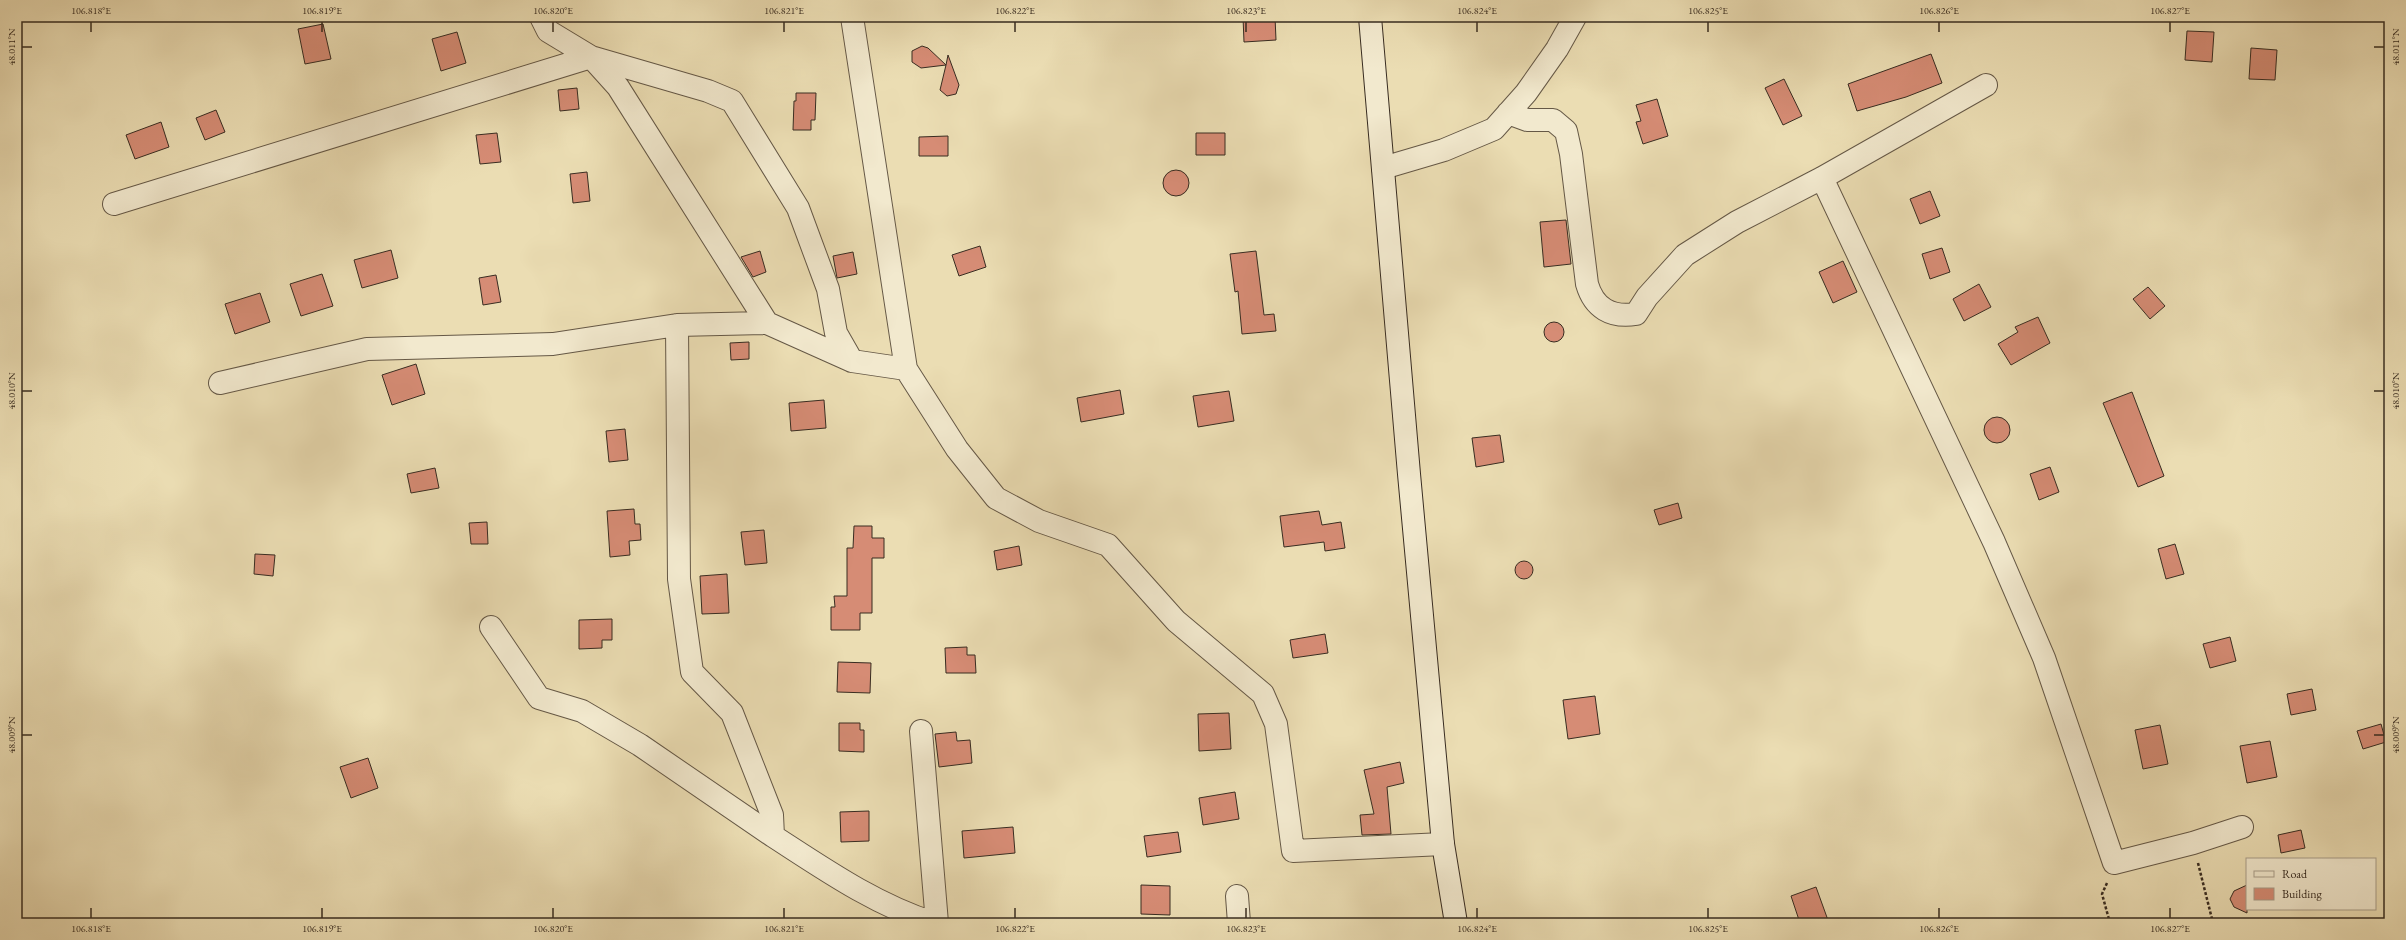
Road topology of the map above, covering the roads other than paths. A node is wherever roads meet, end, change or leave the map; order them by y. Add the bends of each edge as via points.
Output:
1 (541, 17) edge
2 (852, 17) edge
3 (1370, 17) edge
4 (1574, 17) edge
5 (591, 57) junction
6 (1986, 85) dead end
7 (1508, 113) junction
8 (1383, 168) junction
9 (1822, 178) junction
10 (114, 204) dead end
11 (768, 323) junction
12 (677, 325) junction
13 (852, 361) junction
14 (906, 369) junction
15 (220, 383) dead end
16 (491, 627) dead end
17 (921, 731) dead end
18 (2242, 827) dead end
19 (773, 836) junction
20 (1443, 844) junction
21 (1237, 896) dead end
22 (933, 923) edge
23 (937, 923) edge
24 (1239, 923) edge
25 (1456, 923) edge

1 - 5 street via 548,31
2 - 14 street
3 - 8 street
4 - 7 street via 1557,49 1526,93
5 - 10 street
5 - 11 street via 618,87
5 - 13 street via 708,91 732,101 798,208 828,289 836,333
6 - 9 street
7 - 8 street via 1494,129 1444,150
7 - 9 street via 1527,120 1553,120 1566,131 1590,296 1600,306 1624,316 1636,314 1647,297 1686,255 1738,222
8 - 20 street
9 - 18 street via 1994,542 2044,658 2114,864
11 - 12 street
11 - 13 street
12 - 15 street via 553,344 367,349
12 - 19 street via 679,579 692,672 732,713 772,815
13 - 14 street
14 - 20 street via 957,449 996,498 1039,521 1108,545 1176,621 1263,694 1276,724 1294,851
16 - 19 street via 538,698 582,711 640,745
17 - 23 street
19 - 22 street via 857,889 906,914
20 - 25 street
21 - 24 street

